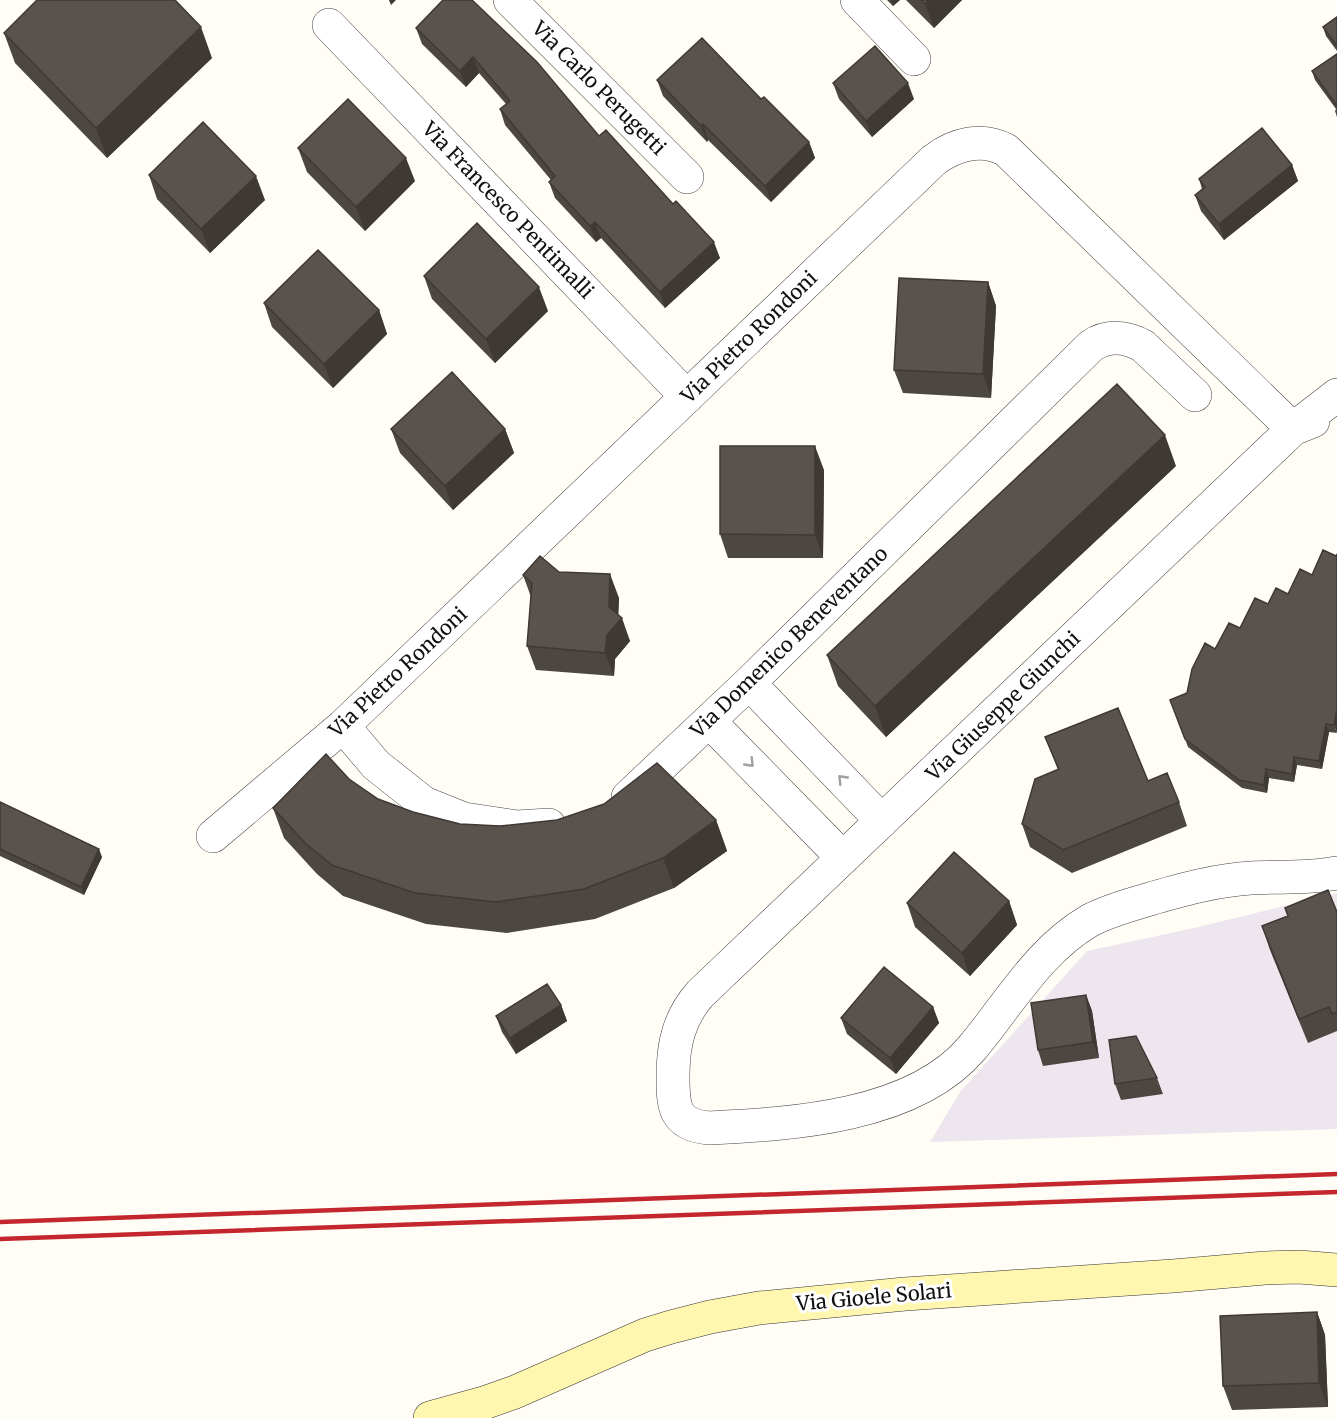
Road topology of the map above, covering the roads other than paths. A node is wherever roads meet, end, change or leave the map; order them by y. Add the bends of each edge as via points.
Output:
1 (510, 0) edge
2 (857, 0) edge
3 (329, 24) dead end
4 (914, 59) dead end
5 (687, 177) dead end
6 (1195, 394) dead end
7 (1337, 395) edge
8 (687, 396) junction
9 (1337, 412) edge
10 (1293, 429) junction
11 (749, 683) junction
12 (709, 721) junction
13 (343, 726) junction
14 (882, 820) junction
15 (213, 836) dead end
16 (843, 858) junction
17 (1337, 873) edge
18 (1337, 1270) edge
19 (430, 1418) edge

1 - 5 street, Via Carlo Perugetti
2 - 4 street
3 - 8 street, Via Francesco Pentimalli
6 - 11 street, Via Domenico Beneventano via 1134,341 1114,338 1096,343
7 - 10 street, Via Giuseppe Giunchi
8 - 10 street, Via Pietro Rondoni via 934,160 965,145 988,144 1006,150 1020,162
8 - 13 street, Via Pietro Rondoni
9 - 10 street
10 - 14 street, Via Giuseppe Giunchi
11 - 12 street, Via Domenico Beneventano
14 -> 11 street
12 - 13 street, Via Domenico Beneventano via 628,796 586,818 517,827 464,819 424,802 376,765
12 -> 16 street
13 - 15 street, Via Pietro Rondoni
14 - 16 street, Via Giuseppe Giunchi
16 - 17 street, Via Giuseppe Giunchi via 700,994 686,1013 674,1050 673,1098 676,1112 687,1122 709,1128 802,1122 841,1115 908,1094 953,1067 1048,954 1066,936 1100,915 1214,883
18 - 19 street, Via Gioele Solari via 1265,1268 759,1308 645,1335 515,1392

